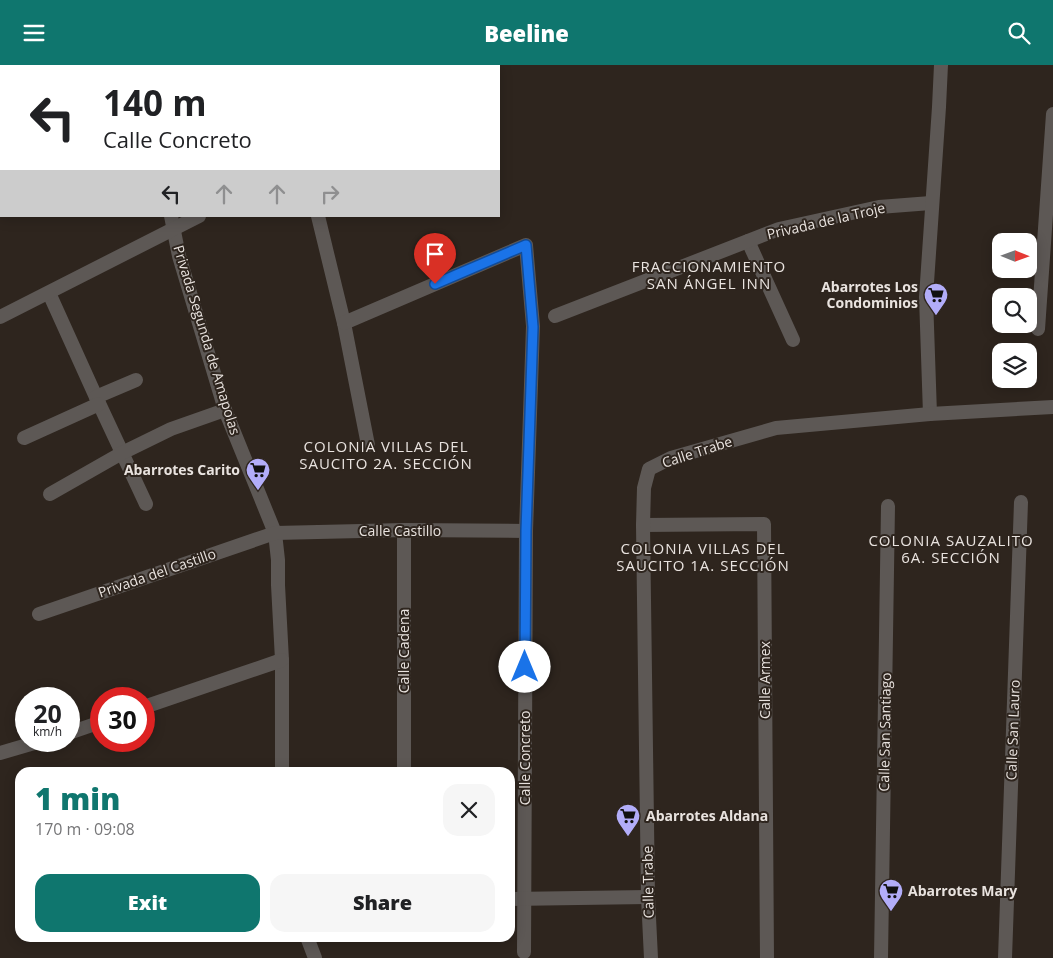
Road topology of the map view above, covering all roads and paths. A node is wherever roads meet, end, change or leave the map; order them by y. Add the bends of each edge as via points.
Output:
1 (941, 65) edge
2 (1053, 115) edge
3 (932, 203) junction
4 (196, 217) edge
5 (318, 217) edge
6 (173, 223) edge
7 (748, 241) junction
8 (49, 293) junction
9 (555, 316) dead end
10 (0, 317) edge
11 (344, 323) junction
12 (1038, 329) dead end
13 (793, 340) dead end
14 (136, 380) dead end
15 (97, 400) junction
16 (1053, 407) edge
17 (225, 410) junction
18 (930, 414) junction
19 (24, 438) dead end
20 (368, 445) dead end
21 (122, 453) junction
22 (50, 494) dead end
23 (1021, 502) dead end
24 (146, 504) dead end
25 (888, 506) dead end
26 (643, 525) junction
27 (404, 530) junction
28 (526, 531) junction
29 (275, 533) junction
30 (39, 614) dead end
31 (282, 660) junction
32 (155, 703) edge
33 (15, 749) edge
34 (0, 753) edge
35 (282, 767) edge
36 (404, 767) edge
37 (648, 897) junction
38 (515, 899) edge
39 (525, 899) junction
40 (309, 942) edge
41 (524, 953) dead end
42 (315, 958) edge
43 (651, 958) edge
44 (767, 958) edge
45 (881, 958) edge
46 (1005, 958) edge

1 - 3 street
2 - 12 street
3 - 7 street, Privada de la Troje via 879,207 779,229
3 - 18 street via 926,297
4 - 6 street
5 - 11 street
6 - 8 street
6 - 17 street, Privada Segunda de Amapolas via 179,256
7 - 9 street, Privada de la Troje
7 - 13 street
8 - 10 street
8 - 15 street
11 - 20 street
11 - 28 street, Calle Concreto via 526,245 533,327
14 - 15 street
15 - 19 street
15 - 21 street
16 - 18 street, Calle Trabe
17 - 21 street via 171,429
17 - 29 street, Privada Segunda de Amapolas
18 - 26 street, Calle Trabe via 776,428 671,458 649,469 644,487
21 - 22 street
21 - 24 street
23 - 46 street, Calle San Lauro
25 - 45 street, Calle San Santiago
26 - 37 street, Calle Trabe
26 - 44 street, Calle Armex via 764,524
27 - 28 street, Calle Castillo
27 - 29 street, Calle Castillo
27 - 36 street, Calle Cadena
28 - 39 street, Calle Concreto
29 - 30 street, Privada del Castillo
29 - 31 street, Privada Segunda de Amapolas
31 - 32 street
31 - 35 street, Privada Segunda de Amapolas
33 - 34 street
37 - 39 street
37 - 43 street, Calle Trabe
38 - 39 street
39 - 41 street, Calle Concreto
40 - 42 street

